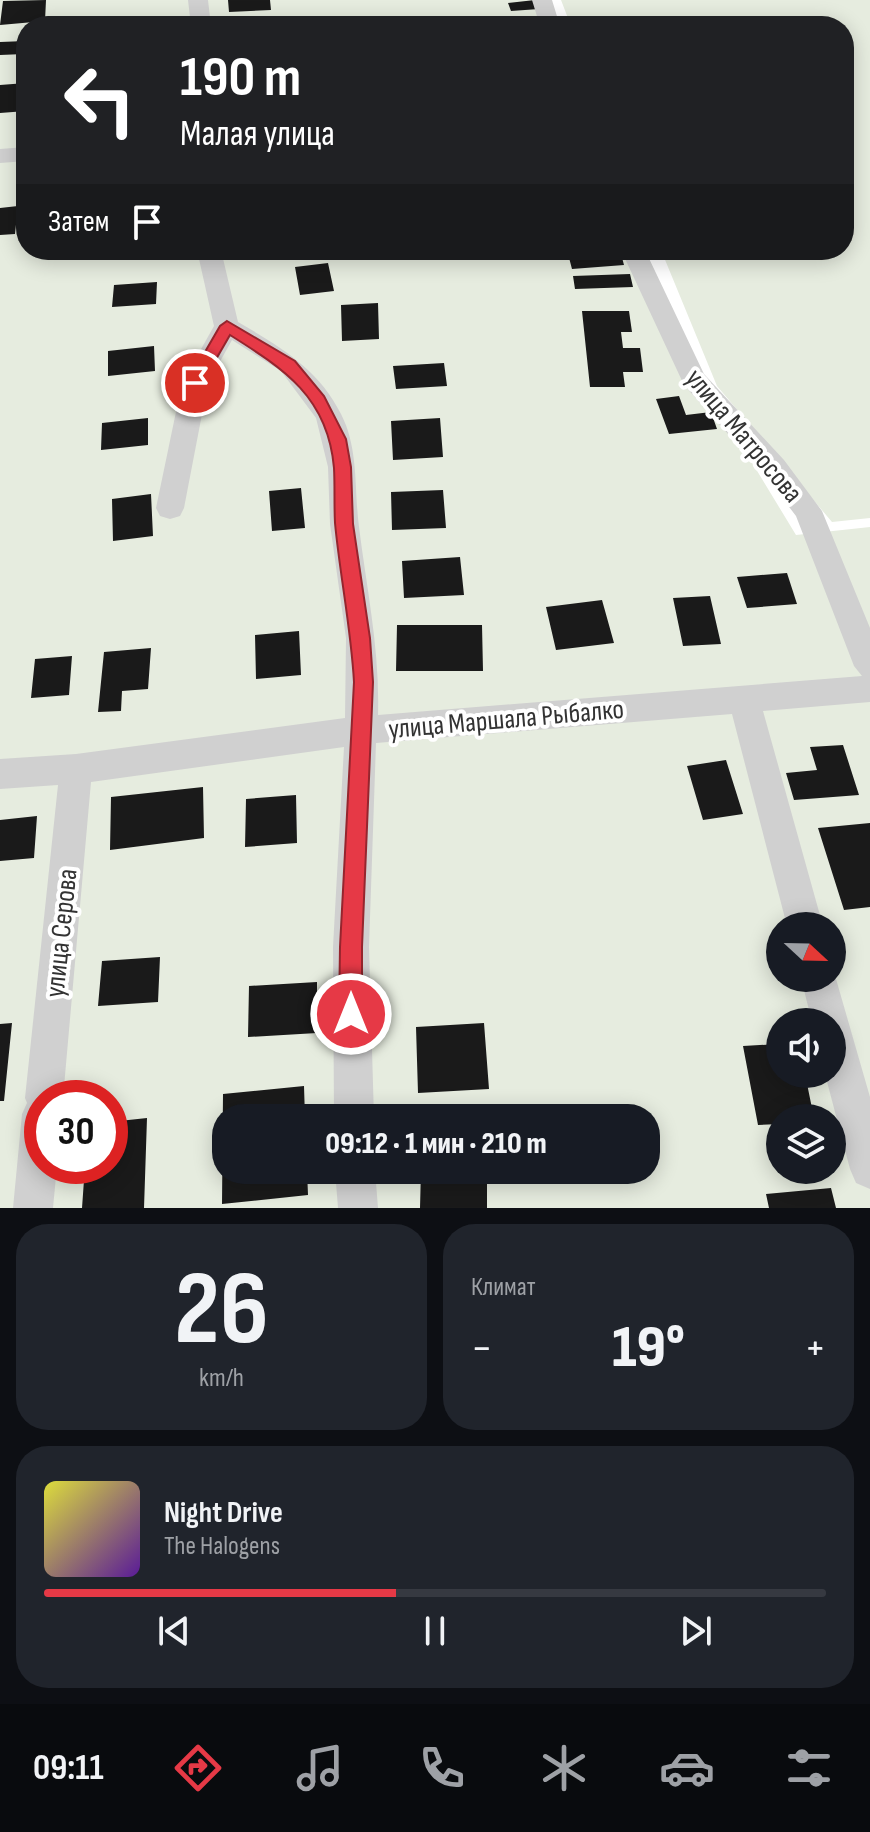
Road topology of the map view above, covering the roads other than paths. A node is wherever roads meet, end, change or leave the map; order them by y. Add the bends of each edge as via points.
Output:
1 (211, 260) edge
2 (638, 260) edge
3 (227, 326) junction
4 (170, 508) dead end
5 (870, 666) edge
6 (870, 689) edge
7 (744, 698) junction
8 (362, 730) junction
9 (76, 769) junction
10 (0, 774) edge
11 (801, 912) edge
12 (46, 1080) edge
13 (846, 1080) edge
14 (354, 1104) edge
15 (870, 1169) edge
16 (35, 1184) edge
17 (356, 1184) edge
18 (33, 1208) edge
19 (358, 1208) edge

1 - 3 street
2 - 5 street, улица Матросова via 693,379 808,511
3 - 4 street via 195,383
3 - 8 street via 290,365 319,400 337,439 361,638
6 - 7 street, улица Маршала Рыбалко
7 - 8 street, улица Маршала Рыбалко
7 - 11 street
8 - 9 street, улица Маршала Рыбалко
8 - 14 street via 351,947
9 - 10 street, улица Маршала Рыбалко
9 - 12 street, улица Серова
13 - 15 street
16 - 18 street
17 - 19 street

